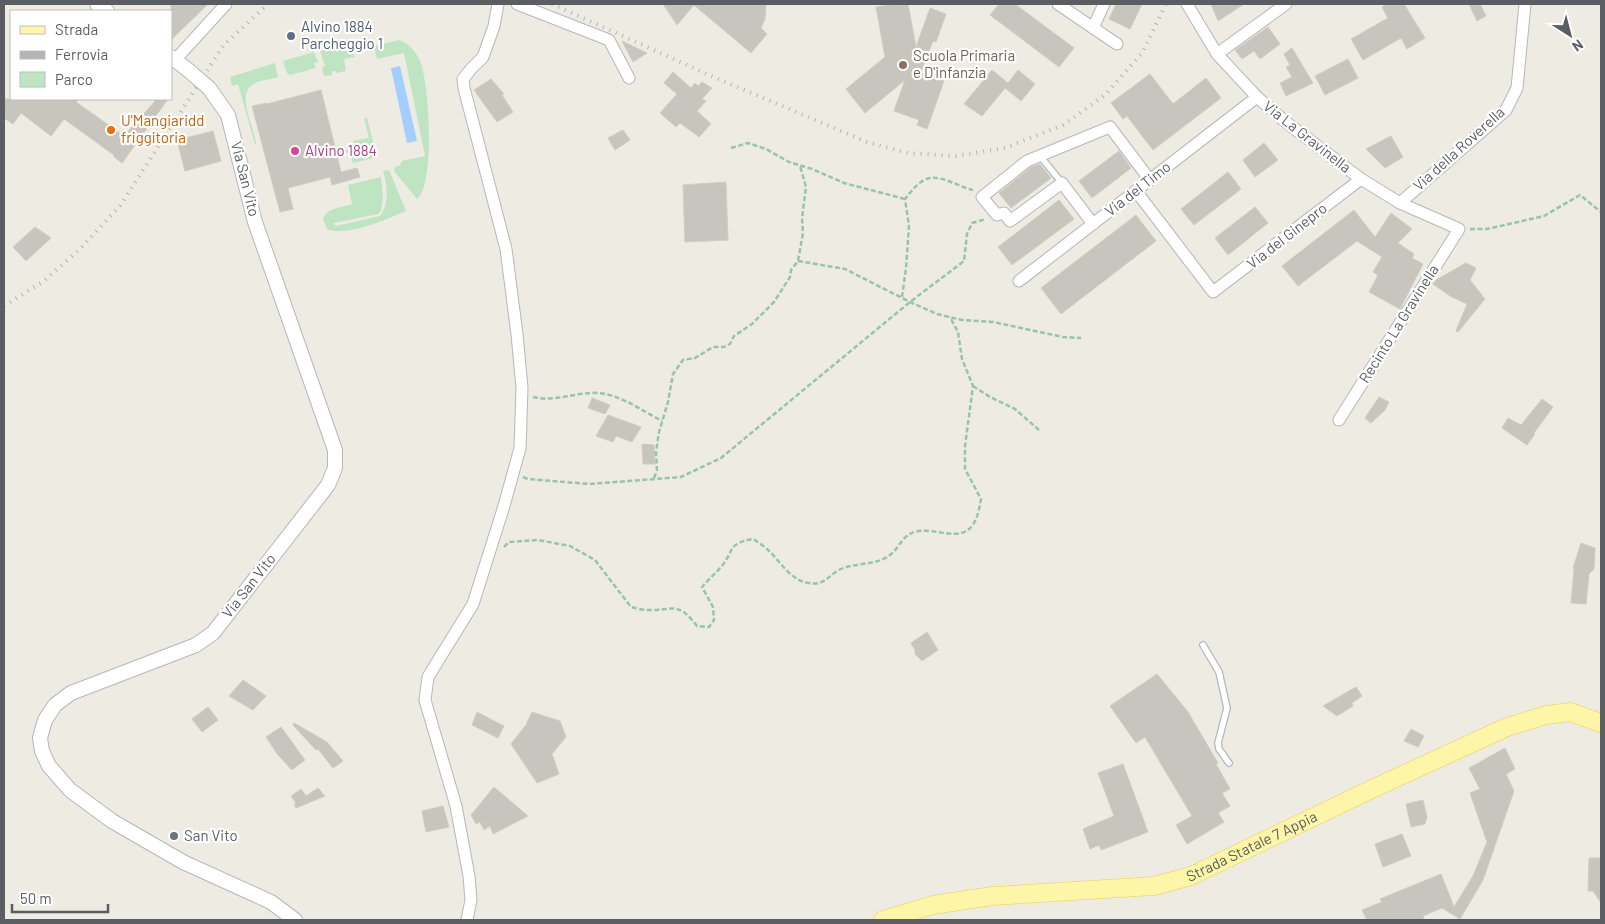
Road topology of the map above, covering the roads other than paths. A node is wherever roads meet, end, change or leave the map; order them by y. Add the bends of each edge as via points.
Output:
1 (226, 4) edge
2 (498, 4) edge
3 (517, 4) edge
4 (1058, 4) edge
5 (1104, 4) edge
6 (1187, 4) edge
7 (1195, 4) edge
8 (1286, 4) edge
9 (1525, 4) edge
10 (1271, 9) edge
11 (1195, 17) junction
12 (1093, 28) junction
13 (1117, 44) dead end
14 (1218, 54) junction
15 (173, 58) edge
16 (629, 78) dead end
17 (1257, 97) junction
18 (1040, 156) junction
19 (1360, 179) junction
20 (1150, 180) junction
21 (1062, 183) junction
22 (1136, 191) junction
23 (1400, 203) junction
24 (1093, 224) junction
25 (1459, 229) joint
26 (1019, 281) dead end
27 (1339, 420) dead end
28 (1203, 645) dead end
29 (1601, 723) edge
30 (1228, 763) dead end
31 (296, 920) edge
32 (467, 920) edge
33 (883, 920) edge

1 - 15 street
2 - 32 street via 483,57 463,79 506,249 522,395 520,448 473,604 428,677 425,700 456,806 468,867 471,900
3 - 16 street via 609,40
4 - 12 street
5 - 12 street
6 - 11 street, Via La Gravinella
7 - 11 street
8 - 10 street
9 - 23 street, Via della Roverella via 1517,88 1506,110
10 - 14 street
11 - 14 street, Via La Gravinella
12 - 13 street
14 - 17 street, Via La Gravinella
15 - 31 street, Via San Vito, bridge via 209,88 228,115 256,222 335,450 334,468 328,485 213,633 196,645 71,693 55,705 45,720 40,738 49,766 70,790 112,821 183,862 271,902
17 - 19 street, Via La Gravinella
17 - 20 street, Via del Timo
18 - 20 street via 1110,127
18 - 21 lane
18 - 21 street via 982,196 995,213 1004,214 1010,222
19 - 22 street, Via del Ginepro via 1213,292
19 - 23 street, Via La Gravinella
20 - 22 street, Via del Timo
21 - 24 street
22 - 24 street, Via del Timo
23 - 25 street, Via La Gravinella
24 - 26 street, Via del Timo
25 - 27 street, Recinto La Gravinella
28 - 30 lane via 1219,672 1228,708 1218,743
29 - 33 main road, Strada Statale 7 Appia via 1570,712 1546,715 1508,727 1191,876 1154,886 972,899 933,905

